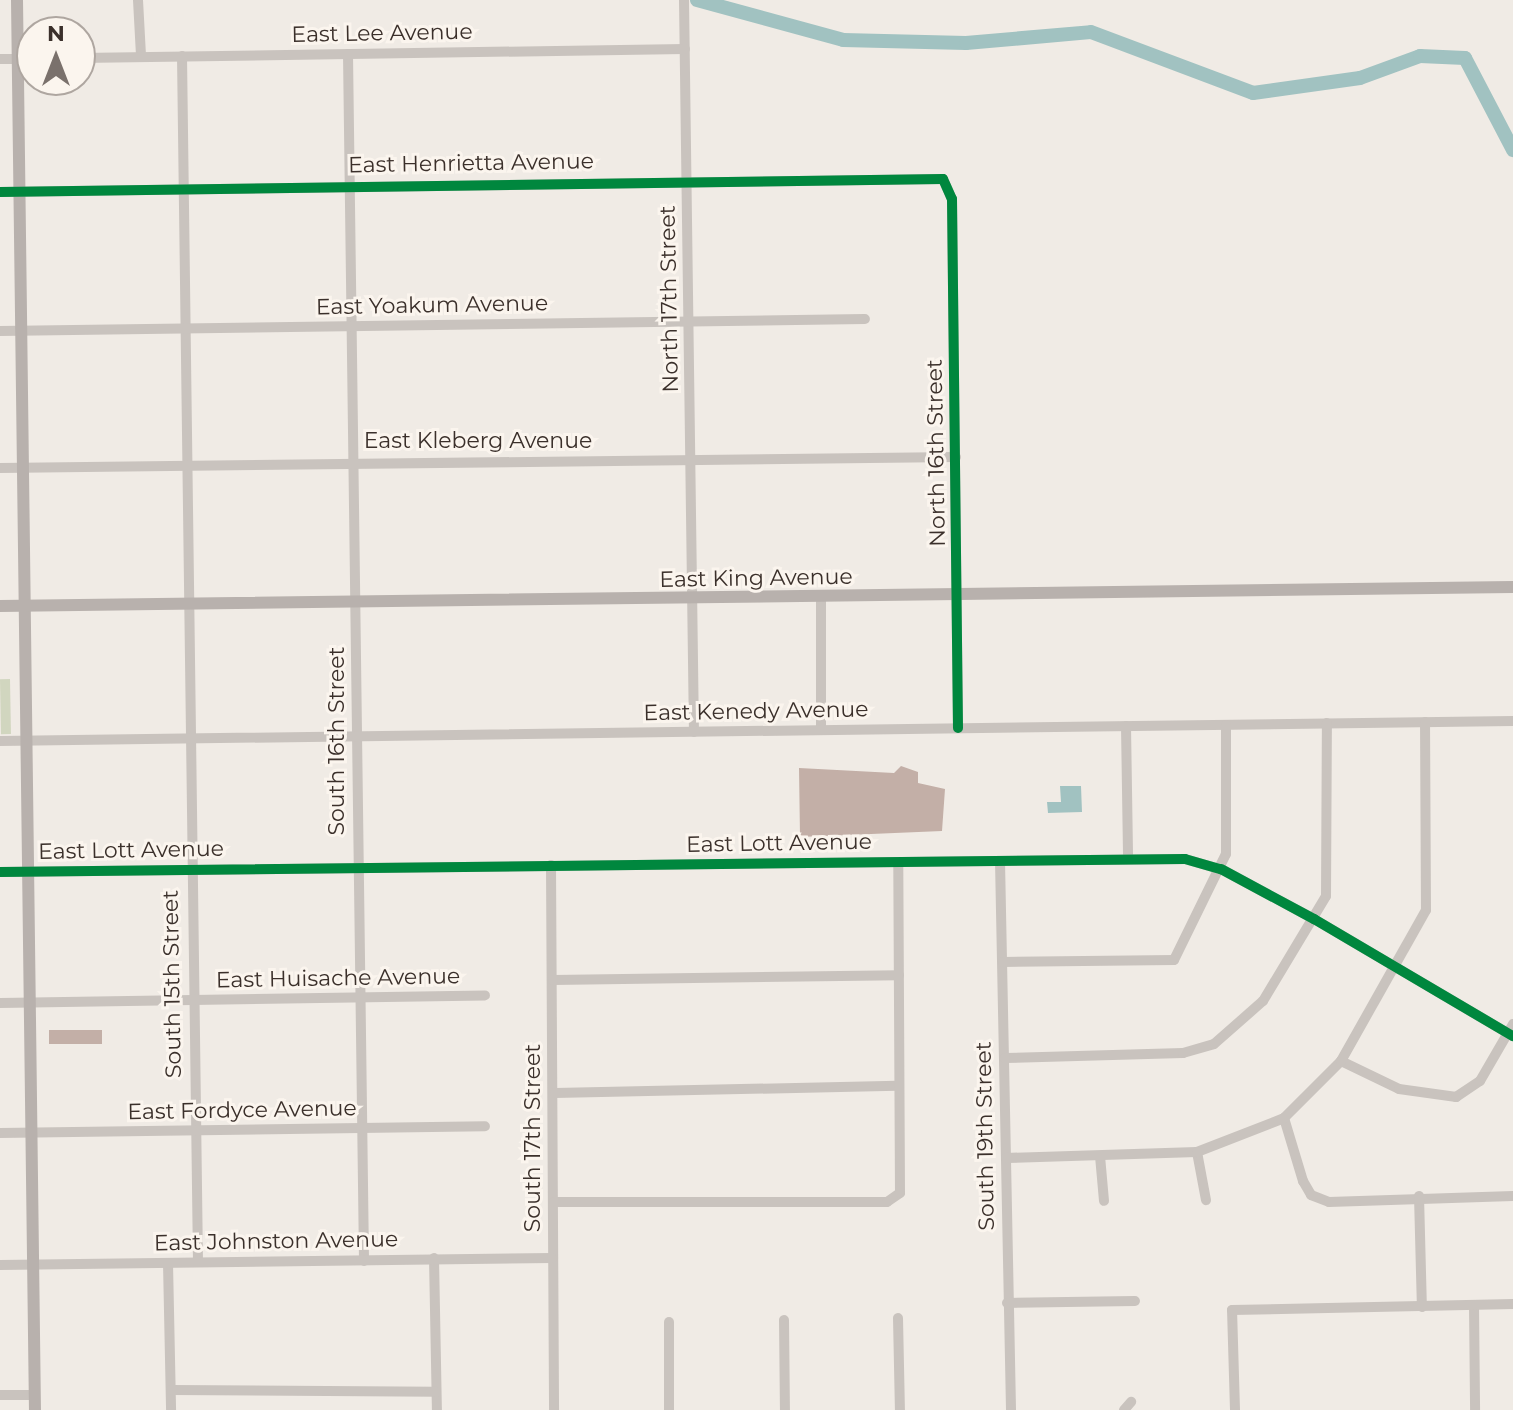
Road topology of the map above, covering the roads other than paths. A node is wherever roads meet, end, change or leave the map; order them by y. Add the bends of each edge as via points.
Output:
1 (138, 0) edge
2 (684, 0) edge
3 (685, 49) junction
4 (348, 54) junction
5 (141, 56) junction
6 (182, 56) junction
7 (96, 57) edge
8 (19, 96) edge
9 (687, 179) junction
10 (943, 179) joint
11 (183, 186) junction
12 (348, 186) junction
13 (0, 192) edge
14 (20, 192) junction
15 (865, 319) dead end
16 (688, 321) junction
17 (352, 327) junction
18 (186, 329) junction
19 (21, 330) junction
20 (0, 331) edge
21 (956, 457) junction
22 (691, 460) junction
23 (354, 461) junction
24 (186, 466) junction
25 (0, 468) edge
26 (23, 468) junction
27 (1513, 587) edge
28 (959, 596) junction
29 (821, 597) junction
30 (692, 598) junction
31 (189, 603) junction
32 (358, 603) junction
33 (0, 606) edge
34 (25, 606) junction
35 (1513, 721) edge
36 (1425, 722) junction
37 (1327, 723) junction
38 (1226, 725) junction
39 (1126, 726) junction
40 (958, 728) junction
41 (821, 730) junction
42 (694, 732) junction
43 (357, 736) junction
44 (189, 739) junction
45 (0, 741) edge
46 (27, 741) junction
47 (1128, 857) junction
48 (1000, 861) junction
49 (898, 862) junction
50 (551, 865) junction
51 (357, 867) junction
52 (1221, 869) junction
53 (189, 870) junction
54 (28, 871) junction
55 (0, 872) edge
56 (1314, 919) junction
57 (1003, 962) junction
58 (1396, 971) junction
59 (899, 975) junction
60 (553, 980) junction
61 (485, 995) dead end
62 (360, 1000) junction
63 (193, 1001) junction
64 (0, 1003) edge
65 (30, 1003) junction
66 (1511, 1031) edge
67 (1005, 1058) junction
68 (1341, 1061) junction
69 (897, 1086) junction
70 (555, 1093) junction
71 (1284, 1118) junction
72 (485, 1126) dead end
73 (362, 1129) junction
74 (194, 1131) junction
75 (0, 1133) edge
76 (32, 1133) junction
77 (1197, 1152) junction
78 (1100, 1156) junction
79 (1006, 1158) junction
80 (1419, 1196) junction
81 (1513, 1196) edge
82 (1206, 1200) dead end
83 (1104, 1201) dead end
84 (554, 1202) junction
85 (434, 1258) junction
86 (552, 1258) junction
87 (364, 1261) junction
88 (198, 1262) junction
89 (168, 1263) junction
90 (33, 1264) junction
91 (0, 1265) edge
92 (1135, 1301) dead end
93 (1007, 1303) junction
94 (1513, 1304) edge
95 (1474, 1306) junction
96 (1422, 1307) junction
97 (898, 1318) dead end
98 (784, 1320) dead end
99 (669, 1322) dead end
100 (171, 1390) junction
101 (436, 1392) junction
102 (0, 1395) edge
103 (35, 1395) junction
104 (35, 1410) edge
105 (171, 1410) edge
106 (437, 1410) edge
107 (554, 1410) edge
108 (669, 1410) edge
109 (785, 1410) edge
110 (900, 1410) edge
111 (1011, 1410) edge
112 (1235, 1410) edge
113 (1475, 1410) edge

1 - 5 street
2 - 3 street, North 17th Street
3 - 4 street, East Lee Avenue
3 - 9 street, North 17th Street
4 - 6 street, East Lee Avenue
4 - 12 street
5 - 6 street, East Lee Avenue
5 - 7 street, East Lee Avenue
6 - 11 street, South 15th Street
8 - 14 main road
9 - 10 street, East Henrietta Avenue
9 - 12 street, East Henrietta Avenue
9 - 16 street, North 17th Street
10 - 21 street, North 16th Street via 952,199
11 - 12 street, East Henrietta Avenue
11 - 14 street, East Henrietta Avenue
11 - 18 street, South 15th Street
12 - 17 street
13 - 14 street, East Henrietta Avenue
14 - 19 main road
15 - 16 street, East Yoakum Avenue
16 - 17 street, East Yoakum Avenue
16 - 22 street, North 17th Street
17 - 18 street, East Yoakum Avenue
17 - 23 street
18 - 19 street, East Yoakum Avenue
18 - 24 street, South 15th Street
19 - 20 street, East Yoakum Avenue
19 - 26 main road
21 - 22 street, East Kleberg Avenue
21 - 28 street, North 16th Street
22 - 23 street, East Kleberg Avenue
22 - 30 street, North 17th Street
23 - 24 street, East Kleberg Avenue
23 - 32 street, South 16th Street
24 - 26 street, East Kleberg Avenue
24 - 31 street, South 15th Street
25 - 26 street, East Kleberg Avenue
26 - 34 main road
27 - 28 main road, East King Avenue
28 - 29 main road, East King Avenue
28 - 40 street, North 16th Street
29 - 30 main road, East King Avenue
29 - 41 street
30 - 32 main road, East King Avenue
30 - 42 street
31 - 32 main road, East King Avenue
31 - 34 main road, East King Avenue
31 - 44 street, South 15th Street
32 - 43 street, South 16th Street
33 - 34 main road, East King Avenue
34 - 46 main road
35 - 36 street, East Kenedy Avenue
36 - 37 street, East Kenedy Avenue
36 - 58 street via 1426,910
37 - 38 street, East Kenedy Avenue
37 - 56 street via 1329,873
38 - 39 street, East Kenedy Avenue
38 - 52 street via 1228,837
39 - 40 street, East Kenedy Avenue
39 - 47 street
40 - 41 street, East Kenedy Avenue
41 - 42 street, East Kenedy Avenue
42 - 43 street, East Kenedy Avenue
43 - 44 street, East Kenedy Avenue
43 - 51 street, South 16th Street
44 - 46 street, East Kenedy Avenue
44 - 53 street, South 15th Street
45 - 46 street, East Kenedy Avenue
46 - 54 main road
47 - 48 street, East Lott Avenue
47 - 52 street, East Lott Avenue
48 - 49 street, East Lott Avenue
48 - 57 street, South 19th Street
49 - 50 street, East Lott Avenue
49 - 59 street
50 - 51 street, East Lott Avenue
50 - 60 street, South 17th Street
51 - 53 street, East Lott Avenue
51 - 62 street, South 16th Street
52 - 56 street, East Lott Avenue
52 - 57 street via 1174,960
53 - 54 street, East Lott Avenue
53 - 63 street, South 15th Street
54 - 55 street, East Lott Avenue
54 - 65 main road
56 - 58 street, East Lott Avenue
56 - 67 street via 1263,1001 1214,1044 1156,1056
57 - 67 street, South 19th Street
58 - 66 street, East Lott Avenue
58 - 68 street
59 - 60 street
59 - 69 street
60 - 70 street, South 17th Street
61 - 62 street, East Huisache Avenue
62 - 63 street, East Huisache Avenue
62 - 73 street, South 16th Street
63 - 65 street, East Huisache Avenue
63 - 74 street, South 15th Street
64 - 65 street, East Huisache Avenue
65 - 76 main road
66 - 68 street via 1480,1081 1456,1097 1399,1089
67 - 79 street, South 19th Street
68 - 71 street
69 - 70 street
69 - 84 street via 900,1193 887,1202
70 - 84 street, South 17th Street
71 - 77 street
71 - 80 street via 1311,1195 1329,1202
72 - 73 street, East Fordyce Avenue
73 - 74 street, East Fordyce Avenue
73 - 87 street, South 16th Street
74 - 76 street, East Fordyce Avenue
74 - 88 street, South 15th Street
75 - 76 street, East Fordyce Avenue
76 - 90 main road
77 - 78 street
77 - 82 street
78 - 79 street
78 - 83 street
79 - 93 street, South 19th Street
80 - 81 street
80 - 96 street
84 - 86 street, South 17th Street
85 - 86 street, East Johnston Avenue
85 - 87 street, East Johnston Avenue
85 - 101 street
86 - 107 street, South 17th Street
87 - 88 street, East Johnston Avenue
88 - 89 street, East Johnston Avenue
89 - 90 street, East Johnston Avenue
89 - 100 street
90 - 91 street, East Johnston Avenue
90 - 103 main road
92 - 93 street
93 - 111 street, South 19th Street
94 - 95 street
95 - 96 street
95 - 113 street
96 - 112 street via 1232,1310
97 - 110 street
98 - 109 street
99 - 108 street
100 - 101 street
100 - 105 street
101 - 106 street
102 - 103 street
103 - 104 main road

